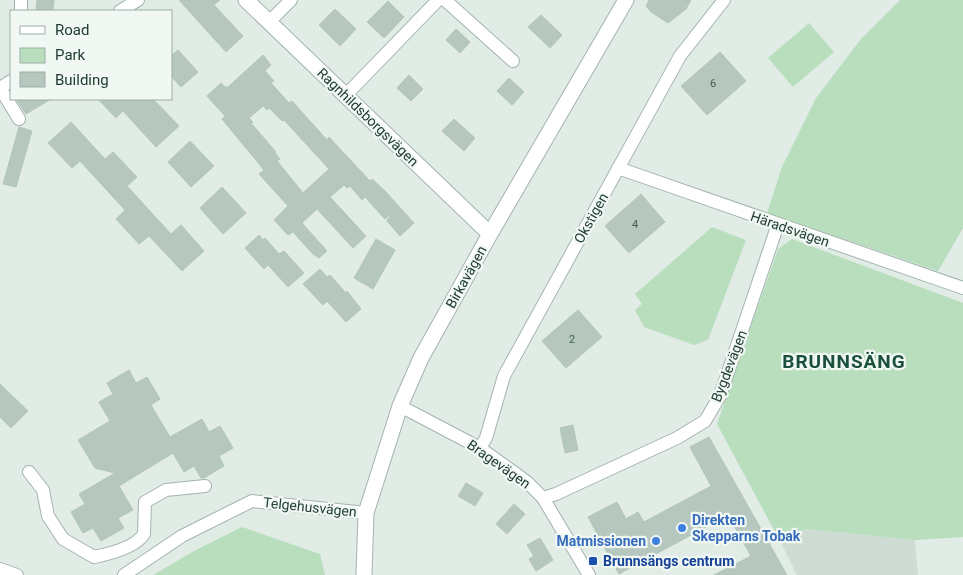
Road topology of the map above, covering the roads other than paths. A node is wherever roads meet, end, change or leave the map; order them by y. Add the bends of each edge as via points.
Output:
1 (138, 0) edge
2 (246, 0) edge
3 (290, 0) edge
4 (438, 0) edge
5 (445, 0) edge
6 (626, 0) edge
7 (724, 0) edge
8 (122, 10) edge
9 (269, 22) junction
10 (513, 61) dead end
11 (0, 88) edge
12 (346, 95) junction
13 (19, 119) dead end
14 (618, 168) junction
15 (778, 224) junction
16 (490, 234) junction
17 (963, 288) edge
18 (400, 406) junction
19 (480, 448) junction
20 (29, 472) dead end
21 (205, 486) dead end
22 (543, 498) junction
23 (366, 513) junction
24 (0, 569) edge
25 (17, 575) edge
26 (124, 575) edge
27 (364, 575) edge
28 (589, 575) edge

1 - 8 street
2 - 9 street, Ragnhildsborgsvägen
3 - 9 street
4 - 12 street
5 - 10 street
6 - 16 street, Birkavägen
7 - 14 street, Okstigen via 680,56
9 - 12 street, Ragnhildsborgsvägen
11 - 13 street
12 - 16 street, Ragnhildsborgsvägen
14 - 15 street, Häradsvägen
14 - 19 street, Okstigen via 504,376 486,438
15 - 17 street, Häradsvägen
15 - 22 street, Bygdevägen via 720,396 705,421 677,438
16 - 18 street, Birkavägen via 421,358
18 - 19 street, Bragevägen
18 - 23 street, Birkavägen
19 - 22 street, Bragevägen via 527,482
20 - 21 street via 43,490 48,516 63,539 94,557 116,552 141,538 144,534 145,502 166,490
22 - 28 street, Bragevägen
23 - 26 street, Telgehusvägen via 252,500 182,536
23 - 27 street, Birkavägen
24 - 25 street

